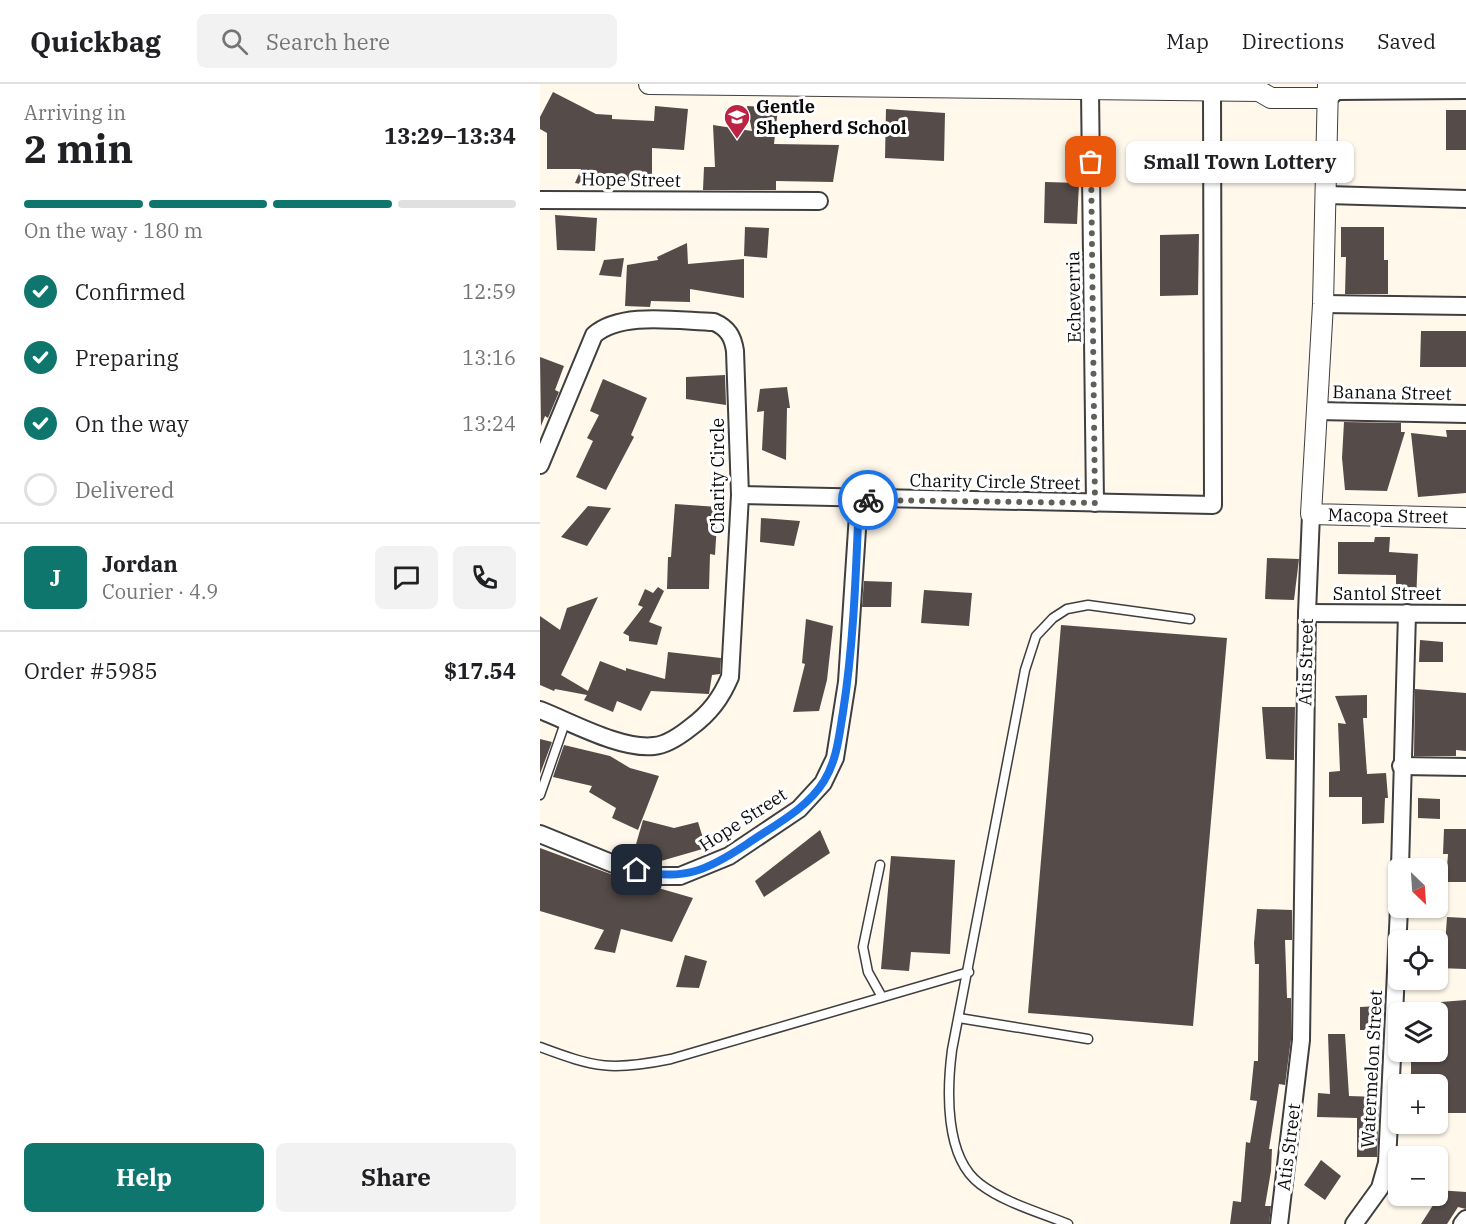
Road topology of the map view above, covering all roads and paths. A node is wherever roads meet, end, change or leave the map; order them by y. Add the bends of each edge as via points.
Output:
1 (649, 84) edge
2 (1265, 87) edge
3 (1447, 87) edge
4 (1331, 89) edge
5 (1466, 90) edge
6 (1090, 91) junction
7 (1212, 91) junction
8 (1327, 195) junction
9 (1466, 199) edge
10 (540, 200) edge
11 (819, 201) dead end
12 (1323, 304) junction
13 (1466, 306) edge
14 (1317, 411) junction
15 (1466, 414) edge
16 (540, 465) edge
17 (740, 495) junction
18 (859, 499) junction
19 (1095, 503) junction
20 (1311, 514) junction
21 (1466, 518) edge
22 (1307, 613) junction
23 (1407, 614) junction
24 (1466, 614) edge
25 (1190, 619) dead end
26 (540, 710) edge
27 (566, 720) junction
28 (1401, 766) junction
29 (1466, 767) edge
30 (540, 795) edge
31 (540, 834) edge
32 (1400, 858) edge
33 (880, 865) dead end
34 (1399, 918) edge
35 (969, 972) junction
36 (882, 997) junction
37 (959, 1018) junction
38 (1088, 1039) dead end
39 (540, 1047) edge
40 (1466, 1219) edge
41 (1068, 1224) edge
42 (1279, 1224) edge
43 (1354, 1224) edge
44 (1462, 1224) edge

1 - 6 street
2 - 4 street via 1270,98
2 - 7 street
3 - 4 street
3 - 5 street
4 - 8 street, Atis Street
6 - 7 street
6 - 19 street, Echeverria
7 - 19 street, Charity Circle Street via 1213,505
8 - 9 street
8 - 12 street, Atis Street
10 - 11 street, Hope Street
12 - 13 street
12 - 14 street, Atis Street
14 - 15 street, Banana Street
14 - 20 street, Atis Street
16 - 17 street, Charity Circle via 594,335 601,328 625,320 714,322 727,329 735,351
17 - 18 street, Charity Circle Street
17 - 27 street, Charity Circle via 730,676 722,696 678,737 656,746 628,744
18 - 19 street, Charity Circle Street
18 - 31 street, Hope Street via 848,682 835,759 823,783 799,809 729,856 680,876 659,876 616,865
20 - 21 street, Macopa Street
20 - 22 street, Atis Street
22 - 23 street, Santol Street
22 - 42 street, Atis Street via 1301,1040
23 - 24 street, Santol Street
23 - 28 street
25 - 35 lane via 1088,605 1067,609 1036,636 1025,670
26 - 27 street, Charity Circle
27 - 30 lane
28 - 29 street
28 - 32 street
33 - 36 lane via 863,947 868,972
34 - 43 street, Watermelon Street via 1387,1163 1380,1188
35 - 36 lane
35 - 37 lane
36 - 39 lane via 636,1066 609,1068 585,1064
37 - 38 lane
37 - 41 lane via 947,1084 950,1124 968,1172 978,1184 1002,1198
40 - 44 street

